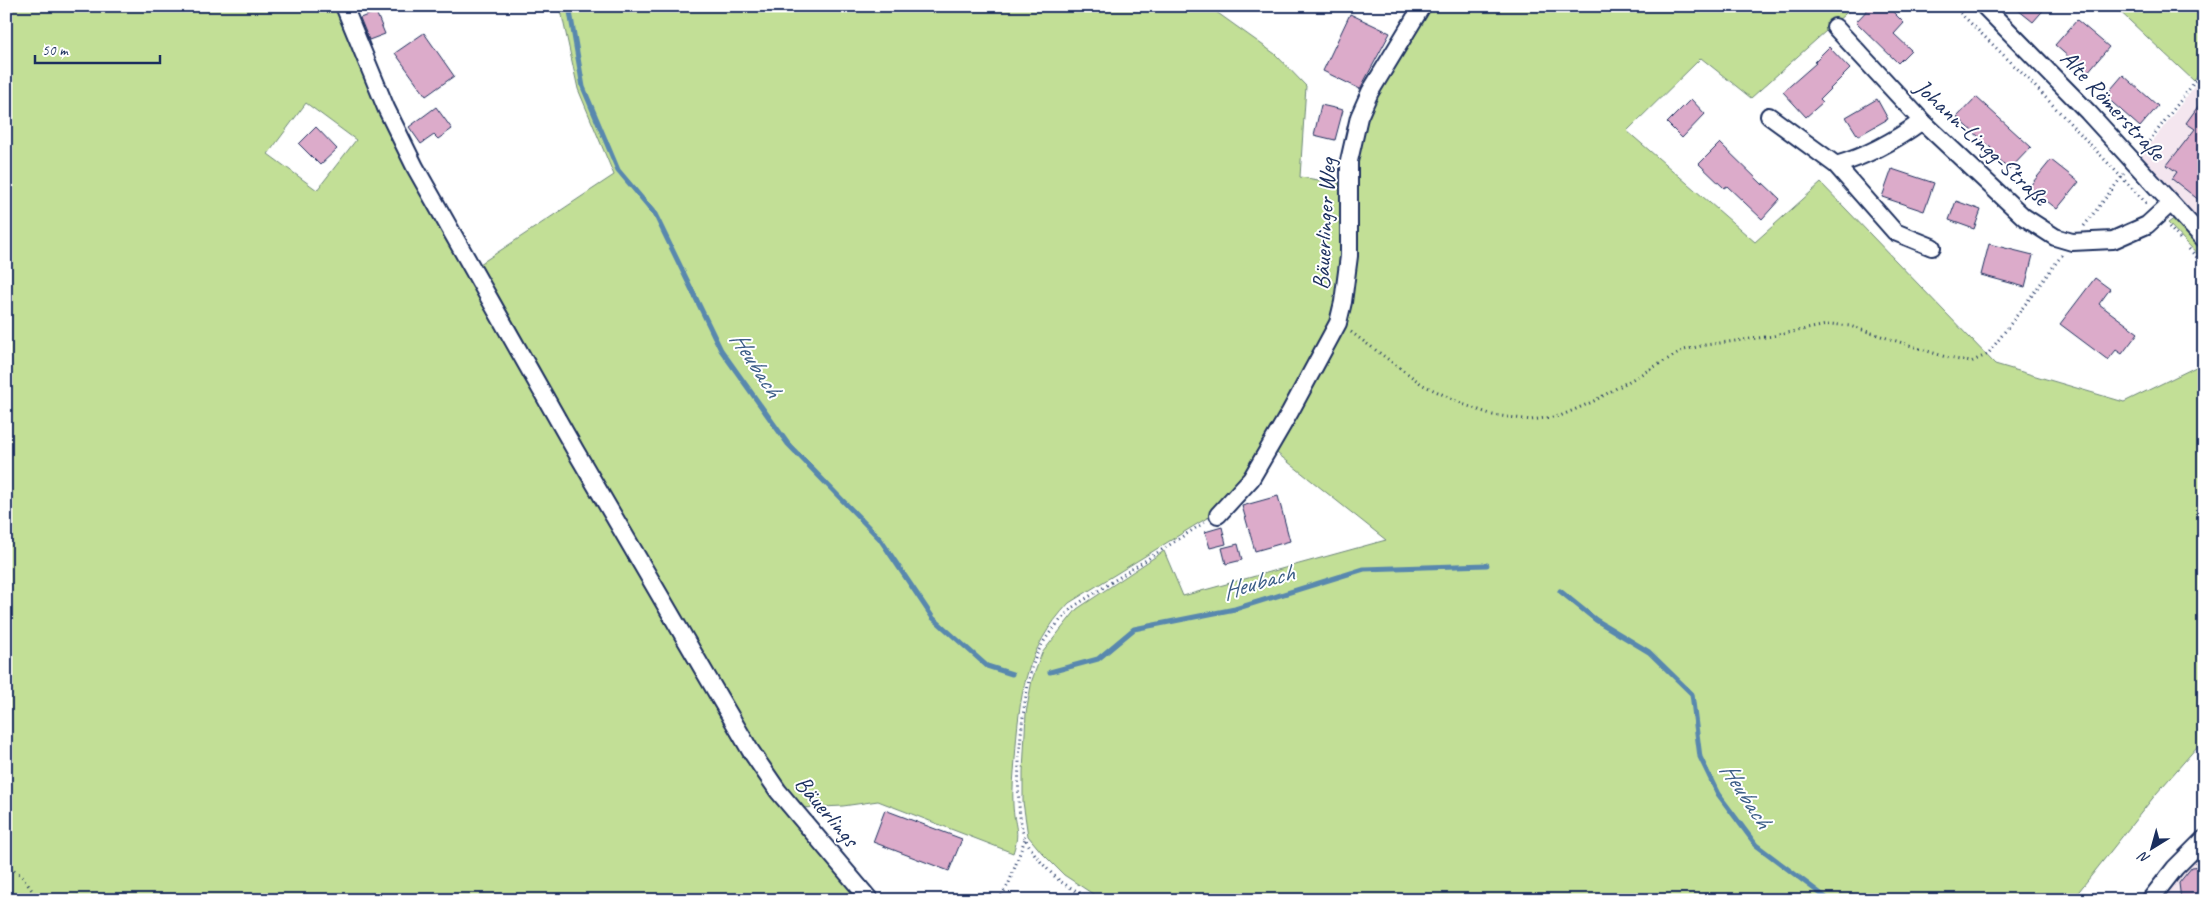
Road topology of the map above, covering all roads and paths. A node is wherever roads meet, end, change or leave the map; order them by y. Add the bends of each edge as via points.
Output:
1 (344, 6) edge
2 (1422, 6) edge
3 (1953, 6) edge
4 (1984, 6) edge
5 (1835, 27) dead end
6 (2204, 70) edge
7 (1769, 116) dead end
8 (1922, 121) junction
9 (2134, 162) junction
10 (1836, 165) junction
11 (2122, 177) junction
12 (2171, 203) junction
13 (2158, 216) junction
14 (2204, 239) edge
15 (2072, 242) junction
16 (1932, 247) dead end
17 (2204, 265) edge
18 (1338, 323) junction
19 (1218, 515) joint
20 (2204, 838) edge
21 (1025, 839) junction
22 (6, 865) edge
23 (39, 900) edge
24 (870, 900) edge
25 (999, 900) edge
26 (1093, 900) edge
27 (2150, 900) edge

1 - 24 street, Bäuerlings via 386,108 415,167 750,750 778,791
2 - 18 street, Bäuerlinger Weg via 1370,92 1357,124 1349,161 1348,264
3 - 11 path
4 - 9 street, Alte Römerstraße
5 - 8 street, Johann-Lingg-Straße
6 - 9 path
7 - 10 street
8 - 10 street via 1904,135
8 - 15 street, Johann-Lingg-Straße via 2024,217 2055,236
9 - 11 path
9 - 12 street, Alte Römerstraße
10 - 16 street via 1895,232
11 - 13 path
11 - 15 path
12 - 13 street, Johann-Lingg-Straße
12 - 14 street, Alte Römerstraße
13 - 15 street, Johann-Lingg-Straße via 2147,225 2113,240
13 - 17 path
15 - 18 path via 1988,354 1972,362 1949,358 1850,326 1831,324 1684,350 1592,402 1560,416 1531,420 1493,415 1422,385
18 - 19 street, Bäuerlinger Weg via 1251,479
19 - 21 path via 1073,607 1037,652 1022,720 1018,803
20 - 27 street
21 - 25 path via 1009,883
21 - 26 path via 1060,881
22 - 23 path via 21,875

